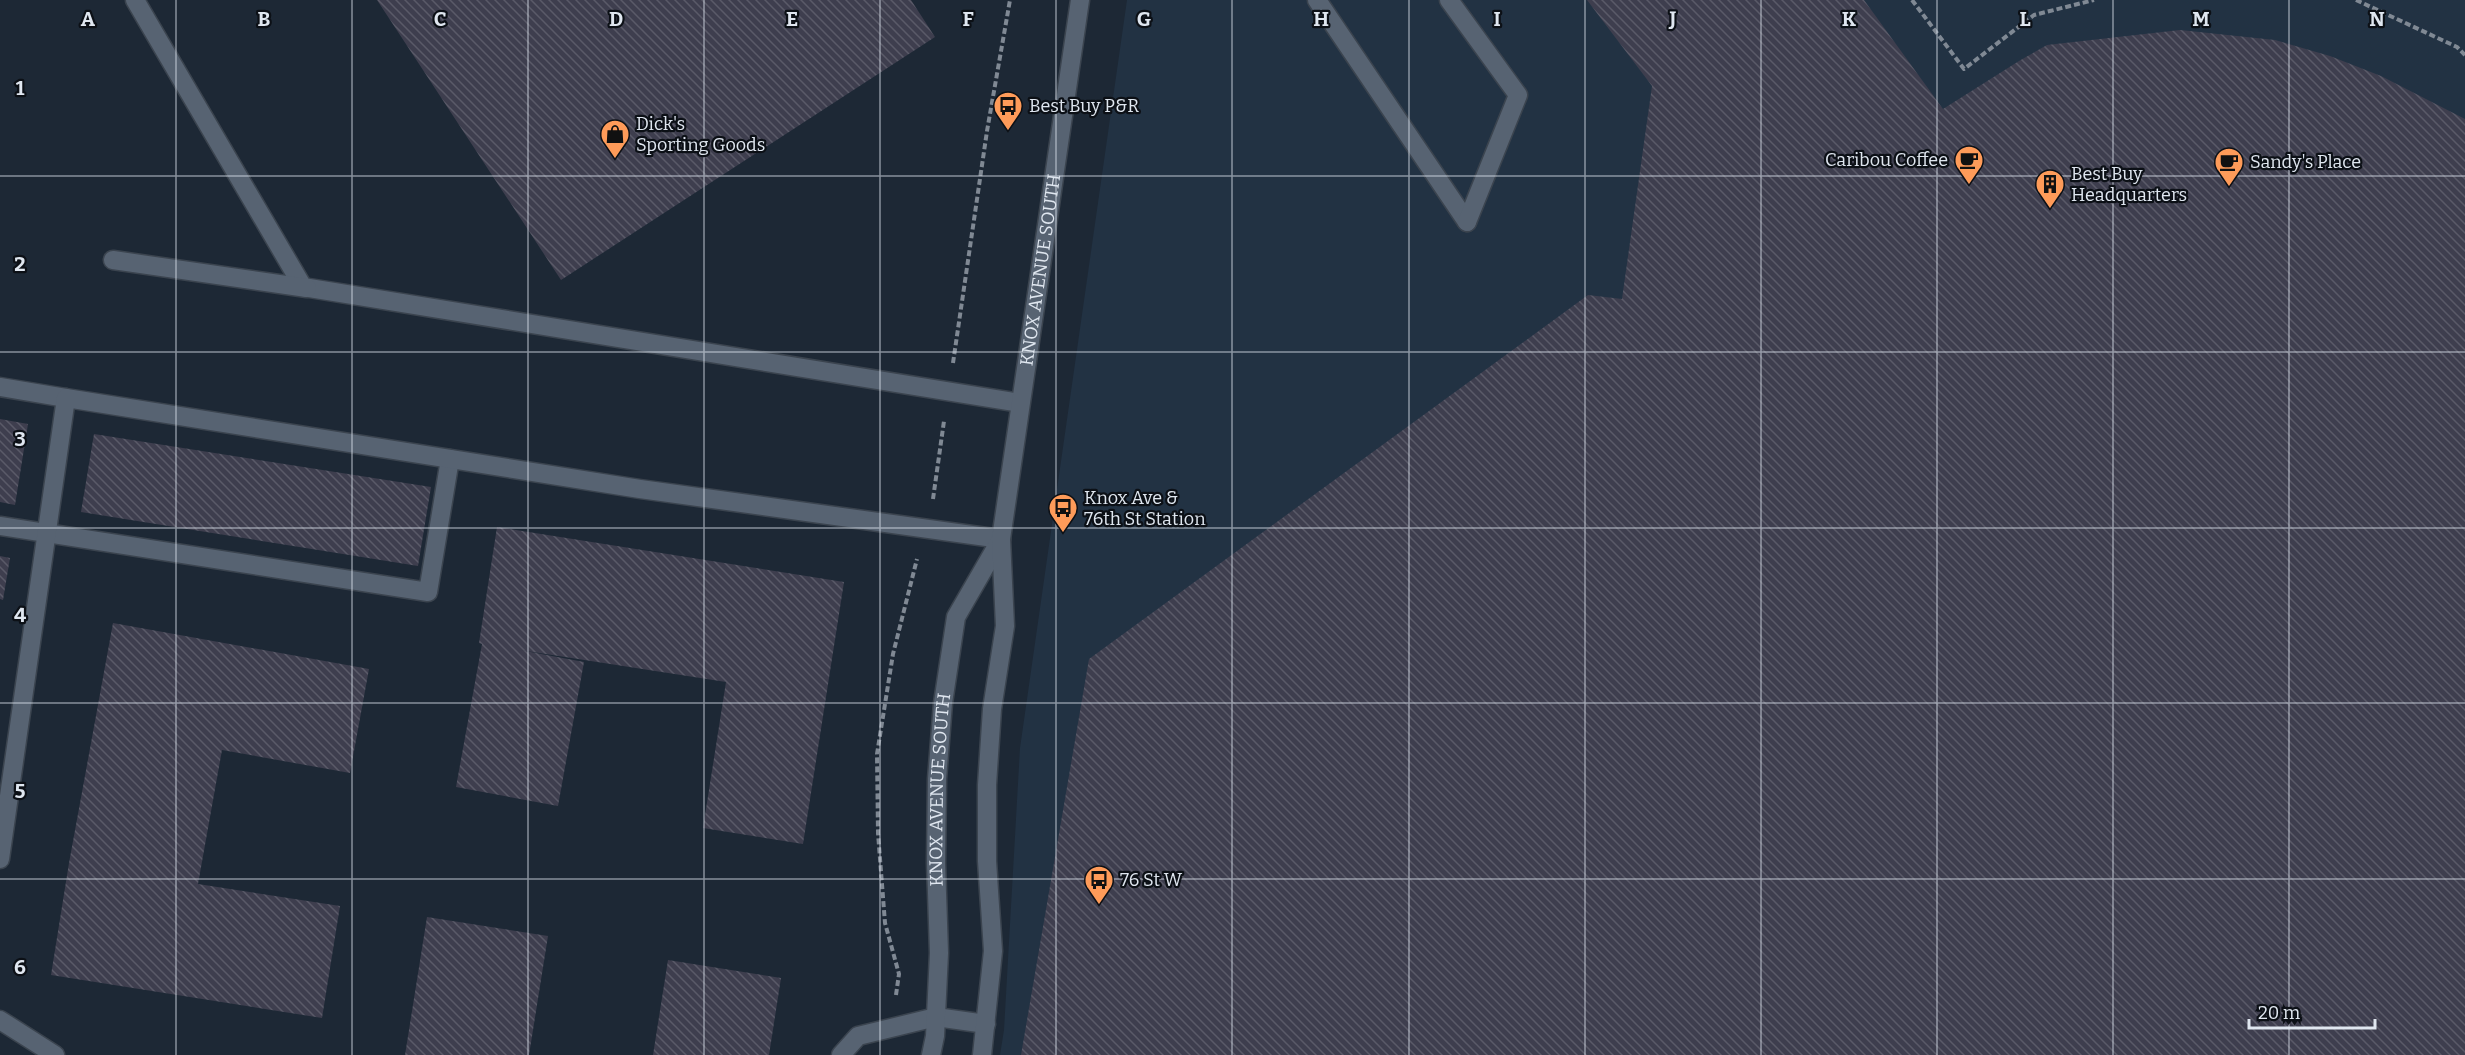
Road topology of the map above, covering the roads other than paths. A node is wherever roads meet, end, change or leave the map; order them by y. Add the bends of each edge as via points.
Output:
1 (135, 0) edge
2 (1080, 0) edge
3 (1317, 0) edge
4 (1449, 0) edge
5 (113, 260) dead end
6 (307, 288) junction
7 (0, 387) edge
8 (66, 398) junction
9 (1020, 403) junction
10 (450, 459) junction
11 (0, 526) edge
12 (46, 533) junction
13 (1001, 539) junction
14 (0, 859) edge
15 (936, 1017) junction
16 (0, 1020) edge
17 (986, 1024) junction
18 (55, 1055) edge
19 (841, 1055) edge
20 (931, 1055) edge
21 (982, 1055) edge

1 - 6 street
2 - 9 street, KNOX AVENUE SOUTH
3 - 4 street via 1467,222 1518,95
5 - 6 street
6 - 9 street
7 - 8 street
8 - 10 street
8 - 12 street
9 - 13 street, KNOX AVENUE SOUTH
10 - 12 street via 429,592
10 - 13 street
11 - 12 street
12 - 14 street
13 - 15 street, KNOX AVENUE SOUTH via 956,617 943,703 937,779
13 - 17 street, KNOX AVENUE SOUTH via 1005,626 992,709 987,784 993,951
15 - 17 street
15 - 19 street via 858,1036
15 - 20 street, KNOX AVENUE SOUTH
16 - 18 street
17 - 21 street, KNOX AVENUE SOUTH

